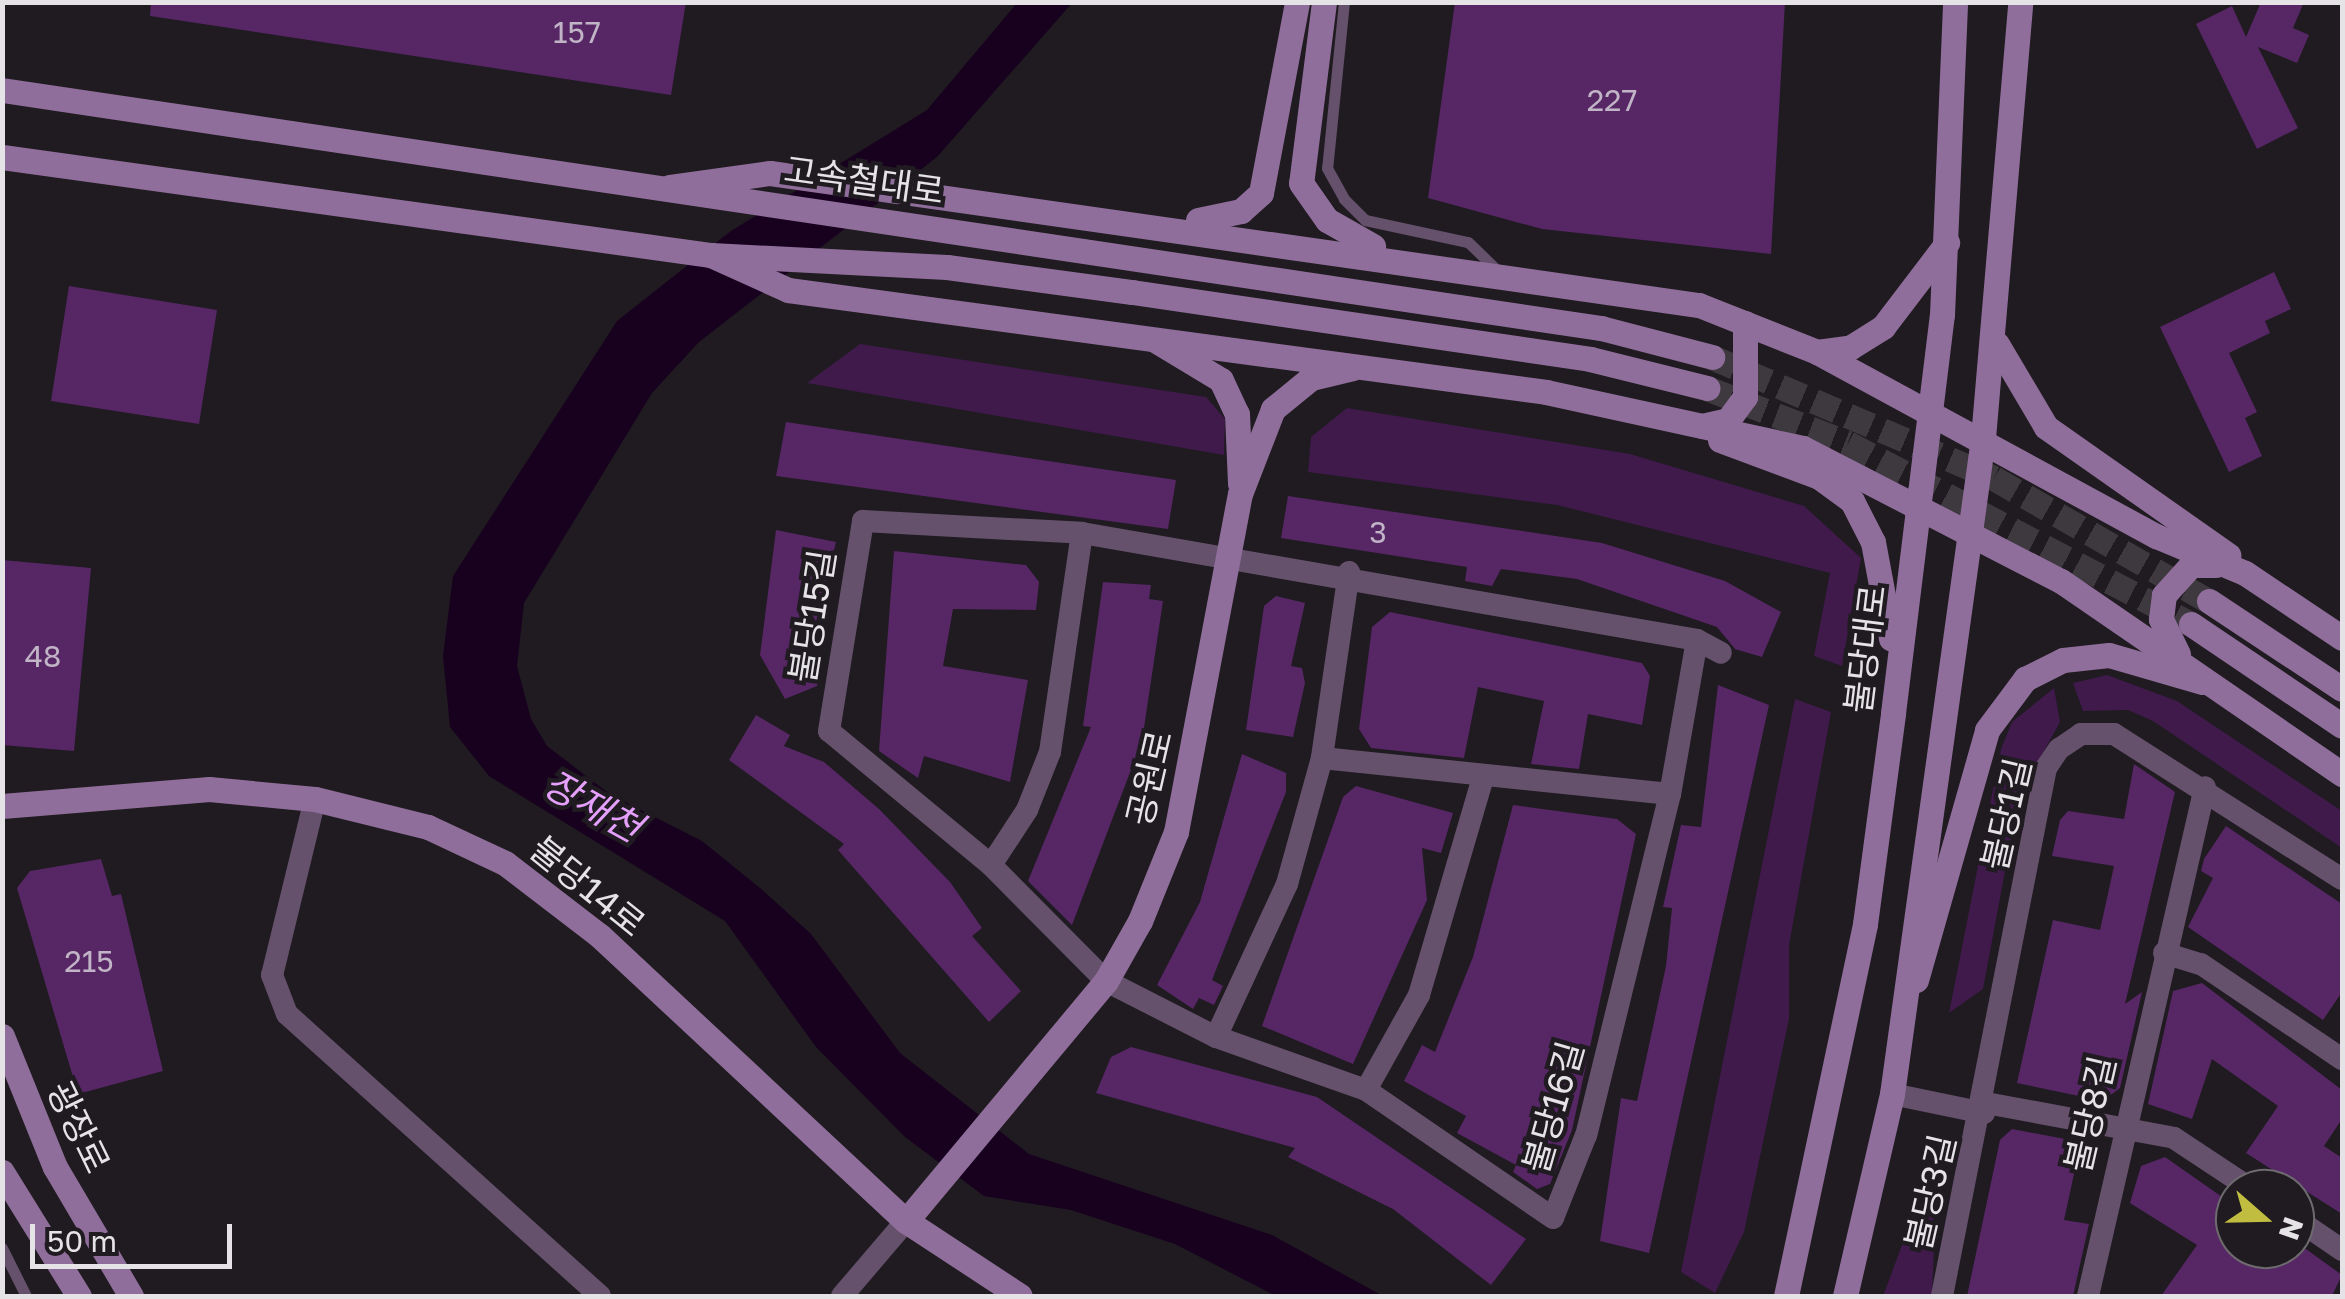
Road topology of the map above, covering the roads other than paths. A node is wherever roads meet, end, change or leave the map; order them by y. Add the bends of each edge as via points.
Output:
1 (1297, 2) edge
2 (1324, 2) edge
3 (1344, 2) edge
4 (1954, 2) edge
5 (2020, 2) edge
6 (2, 90) edge
7 (2, 157) edge
8 (670, 187) junction
9 (1162, 225) junction
10 (1947, 243) junction
11 (711, 255) junction
12 (1402, 256) junction
13 (1499, 272) junction
14 (1745, 322) junction
15 (1995, 326) junction
16 (1137, 331) junction
17 (1817, 352) junction
18 (1712, 357) tunnel mouth
19 (1367, 365) junction
20 (1706, 388) tunnel mouth
21 (1932, 412) junction
22 (1687, 426) junction
23 (1983, 438) junction
24 (1240, 494) junction
25 (1920, 501) junction
26 (1971, 527) junction
27 (1082, 533) junction
28 (1228, 556) junction
29 (1349, 572) junction
30 (2245, 573) junction
31 (2208, 601) tunnel mouth
32 (2190, 624) tunnel mouth
33 (2342, 638) edge
34 (1697, 640) junction
35 (1722, 653) dead end
36 (2184, 662) junction
37 (2214, 686) junction
38 (2342, 689) edge
39 (1894, 713) junction
40 (2342, 726) edge
41 (1322, 758) junction
42 (2342, 774) edge
43 (1484, 778) junction
44 (2205, 787) junction
45 (1670, 794) junction
46 (315, 799) junction
47 (2, 806) edge
48 (991, 865) junction
49 (2342, 878) edge
50 (2164, 953) junction
51 (1106, 981) junction
52 (1904, 1008) junction
53 (2, 1036) edge
54 (1216, 1036) junction
55 (2342, 1059) edge
56 (1366, 1090) junction
57 (1892, 1094) junction
58 (1985, 1108) junction
59 (2120, 1131) junction
60 (2221, 1169) edge
61 (2, 1172) edge
62 (906, 1221) junction
63 (2315, 1232) edge
64 (2, 1248) edge
65 (2342, 1250) edge
66 (2094, 1295) edge
67 (26, 1296) edge
68 (79, 1296) edge
69 (132, 1296) edge
70 (600, 1296) edge
71 (842, 1296) edge
72 (1020, 1296) edge
73 (1786, 1296) edge
74 (1845, 1296) edge
75 (1942, 1296) edge

1 - 9 main road via 1276,144 1261,193 1241,211
2 - 12 main road via 1301,183 1312,205 1354,239
3 - 13 lane via 1326,168 1366,220 1468,242
4 - 10 main road, 불당대로
5 - 15 main road
6 - 8 main road, 고속철대로
7 - 11 main road
8 - 9 main road via 770,174
8 - 18 main road, 고속철대로 via 1601,328
9 - 12 main road
10 - 17 main road via 1883,328 1851,347
10 - 21 main road, 불당대로
11 - 16 main road via 788,290
11 - 20 main road via 947,268 1590,359
12 - 13 main road
13 - 14 main road via 1699,305
14 - 17 main road
14 - 22 main road via 1746,397 1728,420
15 - 23 main road
15 - 30 main road via 1998,356 2046,427
16 - 19 main road
16 - 24 main road via 1221,380 1237,414
17 - 21 main road
19 - 22 main road via 1546,392
19 - 24 main road via 1311,378 1273,409
21 - 23 main road
21 - 25 main road, 불당대로
22 - 25 main road via 1803,448
22 - 39 main road via 1819,477 1852,502 1874,542 1890,622
23 - 26 main road
23 - 30 main road via 2156,536
24 - 28 main road, 공원로
25 - 26 main road
25 - 39 main road, 불당대로
26 - 36 main road
26 - 52 main road
27 - 28 street, 불당15길
27 - 48 street via 1050,752 1027,810
27 - 48 street, 불당15길 via 863,521 829,730
28 - 29 street
28 - 51 main road, 공원로 via 1176,832
29 - 34 street
29 - 41 street
30 - 33 main road
30 - 36 main road via 2208,562 2172,582 2161,618
31 - 38 main road
32 - 40 main road
34 - 35 street
34 - 45 street, 불당16길
36 - 37 main road
37 - 42 main road
37 - 52 main road via 2109,656 2063,660 2025,679 1987,730 1930,950
39 - 73 main road, 불당대로 via 1865,924
41 - 43 street
41 - 54 street via 1287,884
43 - 45 street
43 - 56 street via 1419,994
44 - 49 street, 불당1길
44 - 50 street, 불당8길
44 - 58 street, 불당1길 via 2114,734 2081,734 2046,768
45 - 56 street, 불당16길 via 1586,1135 1553,1218
46 - 47 main road, 불당14로 via 209,789
46 - 62 main road, 불당14로 via 428,826 505,863 600,936
46 - 70 street via 272,975 287,1014
48 - 51 street, 불당15길
50 - 55 street via 2201,964
50 - 59 street, 불당8길
51 - 54 street, 불당16길
51 - 62 main road, 공원로
52 - 57 main road
53 - 69 main road, 광장로 via 55,1167
54 - 56 street, 불당16길
57 - 58 street
57 - 74 main road
58 - 59 street
58 - 75 street, 불당3길
59 - 60 street via 2174,1138
59 - 66 street, 불당8길
61 - 68 main road
62 - 71 street
62 - 72 main road, 불당14로
63 - 65 street
64 - 67 lane

